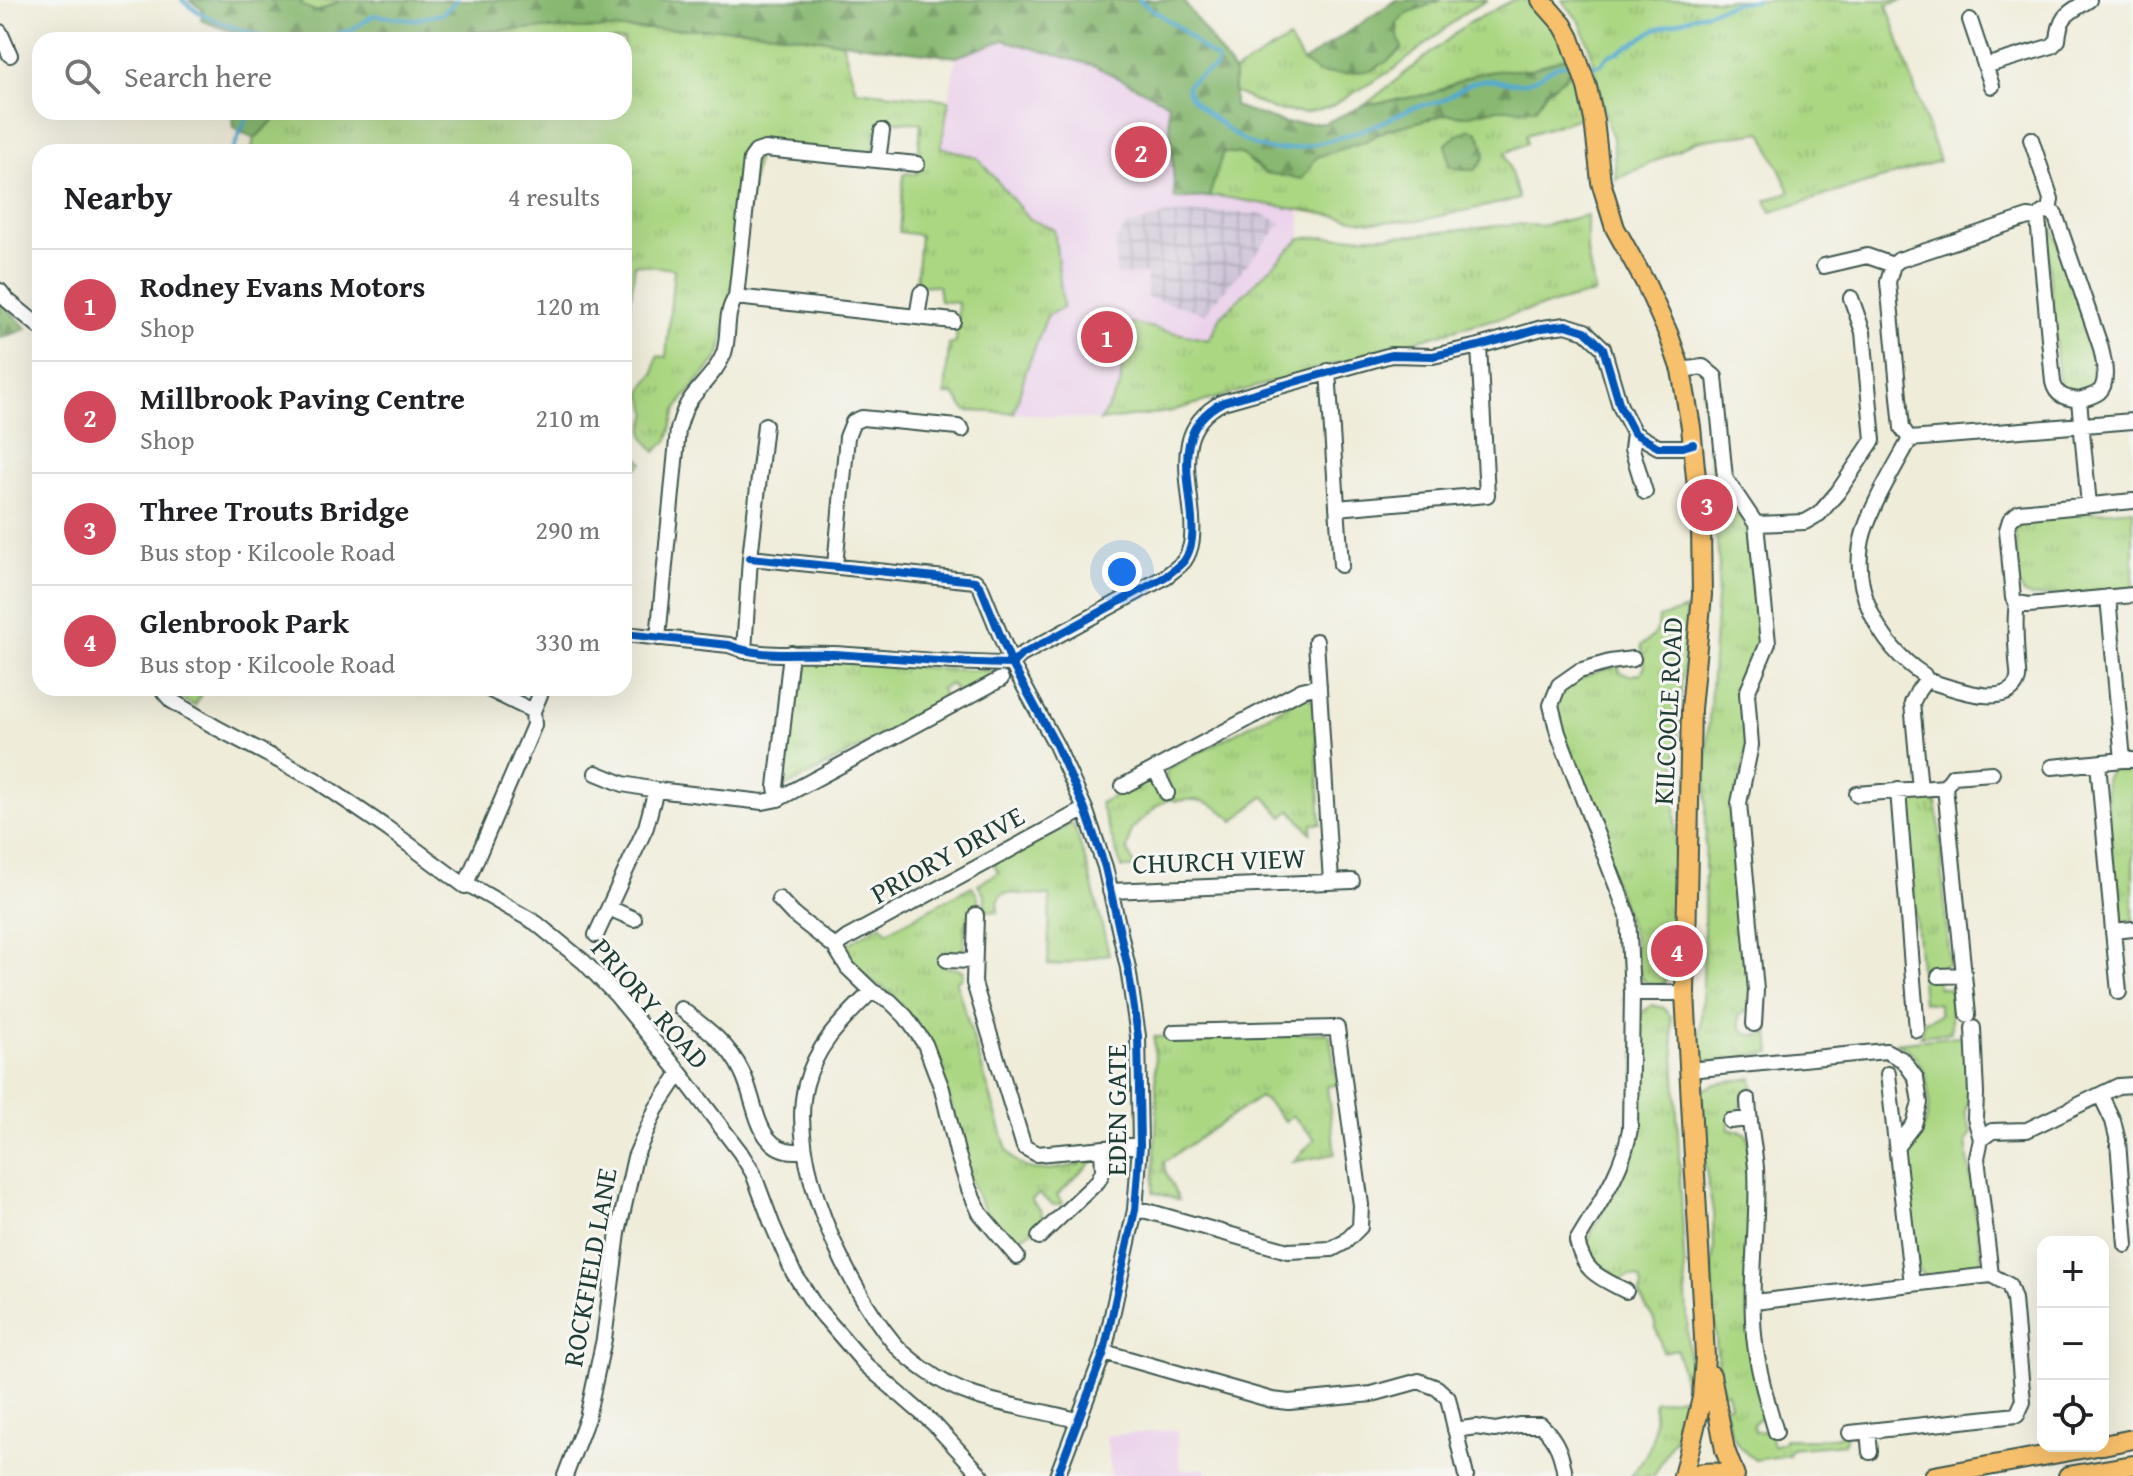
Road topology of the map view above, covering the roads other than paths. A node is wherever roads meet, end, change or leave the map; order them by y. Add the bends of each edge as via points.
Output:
1 (1541, 0) edge
2 (2089, 0) edge
3 (1970, 20) dead end
4 (0, 32) edge
5 (10, 55) dead end
6 (1985, 66) junction
7 (1992, 86) dead end
8 (882, 131) dead end
9 (2031, 139) dead end
10 (878, 160) junction
11 (917, 164) dead end
12 (2044, 215) junction
13 (1893, 265) junction
14 (1824, 266) dead end
15 (0, 291) edge
16 (921, 293) dead end
17 (736, 297) junction
18 (1851, 298) dead end
19 (917, 317) junction
20 (32, 320) edge
21 (953, 321) dead end
22 (1479, 346) junction
23 (1681, 370) junction
24 (1328, 371) junction
25 (2079, 400) junction
26 (2133, 421) edge
27 (765, 425) dead end
28 (2082, 425) junction
29 (962, 430) dead end
30 (1634, 433) junction
31 (1910, 439) junction
32 (1693, 444) junction
33 (1645, 492) dead end
34 (2133, 501) edge
35 (2089, 505) junction
36 (1337, 508) junction
37 (1756, 524) junction
38 (750, 558) junction
39 (1341, 565) dead end
40 (835, 566) junction
41 (2133, 595) edge
42 (2108, 597) junction
43 (2017, 603) junction
44 (632, 635) edge
45 (658, 638) junction
46 (1316, 641) dead end
47 (744, 651) junction
48 (791, 653) junction
49 (1633, 659) dead end
50 (1012, 664) junction
51 (1001, 679) dead end
52 (1926, 680) junction
53 (1319, 686) junction
54 (168, 696) edge
55 (502, 696) edge
56 (540, 696) edge
57 (533, 711) junction
58 (2128, 760) edge
59 (2098, 763) junction
60 (2052, 767) dead end
61 (1155, 769) junction
62 (596, 773) dead end
63 (1992, 773) dead end
64 (1123, 786) dead end
65 (1945, 787) junction
66 (1920, 789) junction
67 (656, 790) junction
68 (1898, 790) junction
69 (1167, 793) dead end
70 (1857, 794) dead end
71 (778, 799) junction
72 (1085, 809) junction
73 (1352, 881) dead end
74 (1331, 882) junction
75 (465, 886) junction
76 (1110, 891) junction
77 (779, 899) dead end
78 (609, 908) junction
79 (976, 915) dead end
80 (634, 919) dead end
81 (2133, 929) edge
82 (2113, 931) junction
83 (596, 935) dead end
84 (835, 947) junction
85 (947, 960) dead end
86 (973, 961) junction
87 (1964, 975) junction
88 (1939, 976) dead end
89 (872, 991) junction
90 (2119, 992) dead end
91 (1632, 993) junction
92 (1685, 993) junction
93 (681, 1009) dead end
94 (1754, 1024) dead end
95 (1917, 1030) dead end
96 (1174, 1032) dead end
97 (1689, 1070) junction
98 (680, 1073) junction
99 (1888, 1074) dead end
100 (2133, 1085) edge
101 (2101, 1096) junction
102 (1748, 1100) dead end
103 (1749, 1119) junction
104 (1730, 1121) dead end
105 (1981, 1139) junction
106 (1140, 1145) junction
107 (1898, 1145) junction
108 (1102, 1148) junction
109 (805, 1150) junction
110 (1135, 1210) junction
111 (1039, 1237) dead end
112 (2126, 1245) dead end
113 (1017, 1257) dead end
114 (1991, 1275) junction
115 (1912, 1284) junction
116 (1626, 1291) dead end
117 (1754, 1302) junction
118 (1104, 1352) junction
119 (1705, 1357) junction
120 (1079, 1421) junction
121 (1455, 1430) junction
122 (1868, 1431) junction
123 (1776, 1432) dead end
124 (1850, 1433) dead end
125 (2133, 1439) edge
126 (2109, 1444) edge
127 (1870, 1452) dead end
128 (2064, 1452) edge
129 (2133, 1465) edge
130 (565, 1476) edge
131 (982, 1476) edge
132 (1057, 1476) edge
133 (1466, 1476) edge
134 (1565, 1476) edge
135 (1683, 1476) edge
136 (1691, 1476) edge
137 (1734, 1476) edge
138 (1934, 1476) edge
139 (2068, 1476) edge

1 - 23 main road, KILCOOLE ROAD via 1570,38 1587,87 1601,182 1615,228 1645,282
2 - 6 street via 2064,16 2052,46
3 - 6 street
4 - 5 street
6 - 7 street
8 - 10 street
9 - 12 street via 2051,199
10 - 11 street
10 - 17 street via 756,152
12 - 13 street
12 - 25 street via 2053,382 2061,396
12 - 25 street via 2055,214 2099,341 2103,385 2098,393
13 - 14 street via 1867,256
13 - 31 street via 1888,282 1902,428
15 - 20 street
16 - 19 street
17 - 19 street
17 - 45 street via 724,352 683,410 678,430
18 - 37 street via 1863,332 1873,440 1819,514 1805,522
19 - 21 street
22 - 24 street via 1433,356 1391,355
22 - 30 street via 1542,328 1566,325 1585,331 1603,348
22 - 36 street via 1487,495
23 - 32 main road, KILCOOLE ROAD
23 - 37 street via 1703,367 1715,377 1725,478
24 - 36 street
24 - 50 street via 1209,409 1188,442 1193,530 1183,563
25 - 28 street
26 - 28 street
27 - 38 street
28 - 31 street
28 - 35 street
29 - 40 street via 862,418 853,422 847,437
30 - 32 street via 1658,447
30 - 33 street via 1632,449
31 - 52 street via 1870,515 1861,566 1874,621 1896,654
32 - 92 main road, KILCOOLE ROAD via 1702,595 1691,709
34 - 35 street
35 - 43 street via 2019,512 2010,520 2009,566
36 - 39 street
37 - 94 street via 1768,643 1747,693 1751,745 1739,803 1756,990
38 - 40 street
38 - 47 street
40 - 50 street, EDEN GATE via 975,581
41 - 42 street
42 - 43 street
42 - 58 street
43 - 52 street via 2018,679 2012,689 1988,696
44 - 45 street
45 - 47 street
46 - 53 street, CHURCH VIEW
47 - 48 street
48 - 50 street
48 - 71 street
49 - 91 street via 1579,671 1559,685 1551,705 1628,916
50 - 72 street, EDEN GATE
51 - 71 street
52 - 66 street via 1912,703
53 - 61 street via 1302,690
53 - 74 street, CHURCH VIEW
54 - 75 street, PRIORY ROAD via 316,780
55 - 57 street
56 - 57 street
57 - 75 street via 534,725
58 - 59 street
59 - 60 street
59 - 82 street
61 - 64 street
61 - 69 street
62 - 67 street
63 - 65 street via 1953,776
65 - 66 street
65 - 87 street
66 - 68 street
67 - 71 street via 763,802
67 - 78 street via 646,827
68 - 70 street
68 - 95 street
72 - 76 street, EDEN GATE
72 - 84 street, PRIORY DRIVE
73 - 74 street, CHURCH VIEW
74 - 76 street, CHURCH VIEW
75 - 98 street, PRIORY ROAD via 563,943 617,996
76 - 106 street, EDEN GATE via 1138,1036
77 - 84 street
78 - 80 street
78 - 83 street
79 - 86 street
81 - 82 street
82 - 90 street
84 - 89 street
85 - 86 street
86 - 108 street via 974,983 1024,1147 1037,1154
87 - 88 street
87 - 105 street
89 - 109 street via 831,1031 815,1058 802,1112
89 - 113 street via 890,1001 925,1044 969,1189 980,1213
91 - 92 street
91 - 116 street via 1627,1149 1577,1241 1593,1274
92 - 97 main road, KILCOOLE ROAD
93 - 109 street via 719,1038 742,1071 771,1143 790,1153
96 - 110 street via 1337,1028 1360,1227 1332,1249 1288,1251
97 - 107 street via 1886,1051 1903,1060 1916,1078 1920,1103 1914,1124
97 - 119 main road, KILCOOLE ROAD
98 - 130 street, ROCKFIELD LANE via 656,1109 635,1157 587,1418
98 - 131 street, PRIORY ROAD via 753,1173 793,1272 815,1306 866,1365 934,1424
99 - 107 street
100 - 101 street
101 - 105 street via 2027,1130 1992,1131
101 - 112 street via 2118,1141
102 - 103 street
103 - 104 street
103 - 117 street via 1756,1166
105 - 114 street via 1977,1158
106 - 108 street
106 - 110 street, EDEN GATE
107 - 115 street
108 - 111 street via 1098,1181
109 - 120 street via 821,1213 839,1253 894,1344 964,1393
110 - 118 street, EDEN GATE
114 - 115 street
114 - 122 street via 2009,1285 2014,1299 2023,1402 2017,1415
115 - 117 street
117 - 123 street via 1754,1336
118 - 120 street, EDEN GATE
118 - 121 street via 1289,1402 1372,1394 1419,1381 1448,1398
119 - 135 main road via 1702,1398
119 - 137 main road
120 - 132 street, EDEN GATE
121 - 133 street
121 - 134 street via 1541,1425 1563,1458
122 - 124 street
122 - 127 street
125 - 126 main road
128 - 138 main road
129 - 139 main road
136 - 137 main road via 1708,1471

